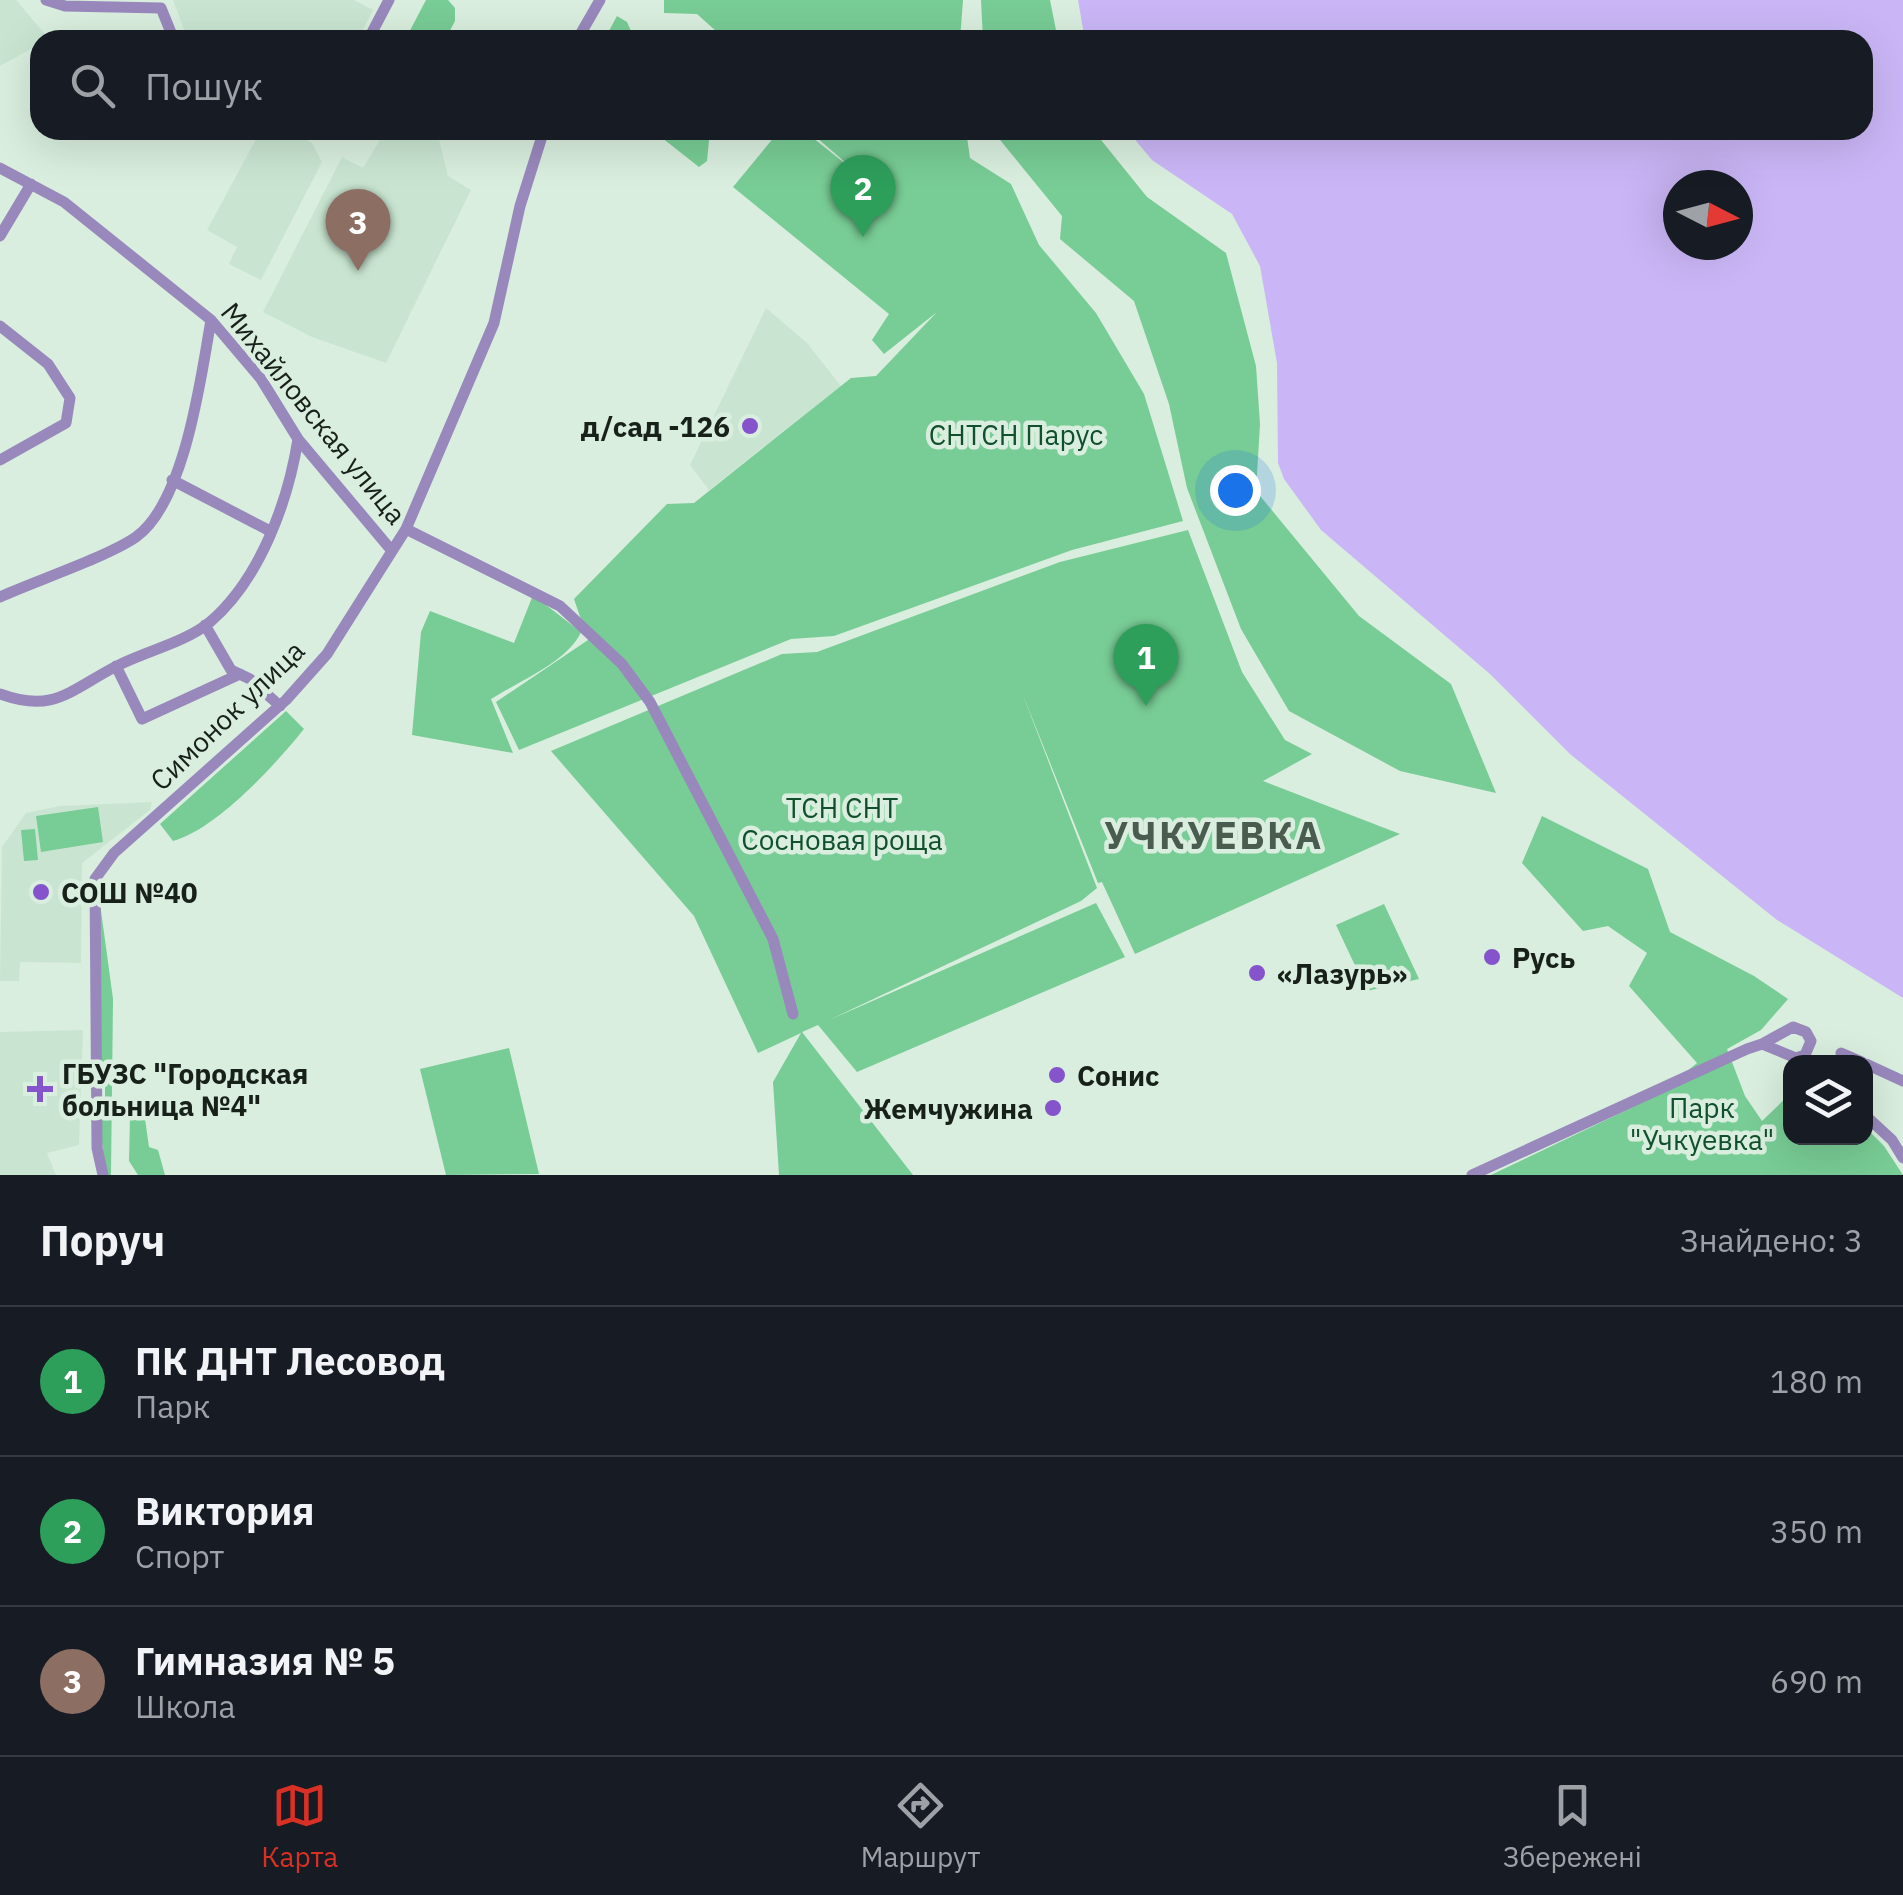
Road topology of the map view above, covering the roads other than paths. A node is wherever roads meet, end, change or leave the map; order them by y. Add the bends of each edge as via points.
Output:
1 (46, 0) edge
2 (389, 0) edge
3 (600, 0) edge
4 (170, 30) edge
5 (373, 30) edge
6 (584, 30) edge
7 (541, 140) edge
8 (0, 168) edge
9 (31, 184) junction
10 (0, 236) edge
11 (212, 320) junction
12 (0, 326) edge
13 (298, 438) junction
14 (0, 460) edge
15 (172, 480) junction
16 (406, 529) junction
17 (270, 531) junction
18 (392, 551) junction
19 (0, 596) edge
20 (205, 625) junction
21 (116, 666) junction
22 (240, 674) junction
23 (5, 696) edge
24 (280, 706) junction
25 (0, 707) edge
26 (793, 1014) dead end
27 (1762, 1044) junction
28 (1840, 1053) dead end
29 (1784, 1055) edge
30 (1800, 1055) edge
31 (1845, 1055) edge
32 (1873, 1067) edge
33 (1903, 1081) edge
34 (1873, 1122) edge
35 (1903, 1158) edge
36 (103, 1175) edge
37 (1472, 1175) edge

1 - 4 street via 161,8
2 - 5 street
3 - 6 street
7 - 16 street, Симонок улица via 494,324
8 - 9 street, Михайловская улица
9 - 10 street
9 - 11 street, Михайловская улица via 64,202
11 - 13 street, Михайловская улица
11 - 15 street via 192,432
12 - 14 street via 48,364 70,398 66,423
13 - 17 street via 290,488
13 - 18 street, Михайловская улица
15 - 17 street
15 - 19 street via 137,536
16 - 18 street, Симонок улица
16 - 26 street via 560,606 622,664 666,734 772,939
17 - 20 street via 246,580
18 - 24 street, Симонок улица via 327,654
20 - 21 street
20 - 22 street
21 - 22 street via 142,719
21 - 23 street via 45,704
22 - 24 street
23 - 25 street
24 - 36 street, Симонок улица via 114,853 95,879
27 - 29 street
27 - 30 street via 1802,1029 1811,1041
27 - 37 street
28 - 31 street
32 - 33 street
34 - 35 street

